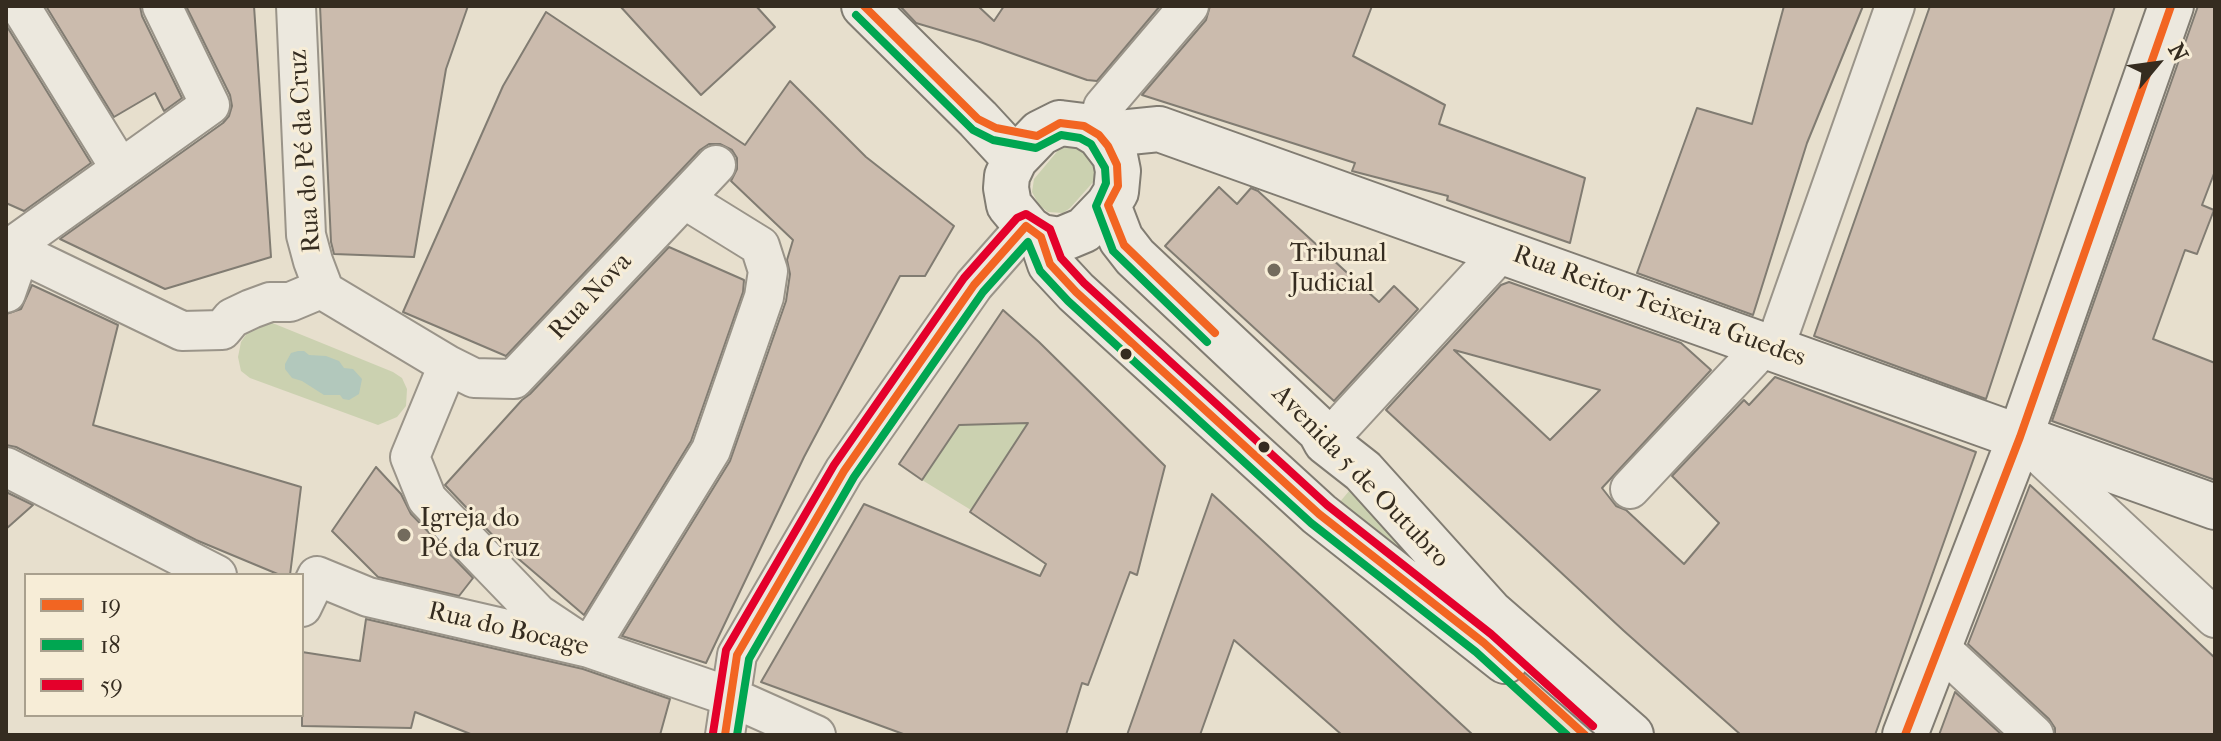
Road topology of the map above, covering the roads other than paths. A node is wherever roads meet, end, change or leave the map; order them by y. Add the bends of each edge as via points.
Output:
1 (20, 6) edge
2 (162, 6) edge
3 (296, 6) edge
4 (1189, 6) edge
5 (1895, 6) edge
6 (2171, 6) edge
7 (880, 12) edge
8 (1101, 121) junction
9 (1026, 148) junction
10 (716, 165) dead end
11 (120, 168) junction
12 (684, 199) junction
13 (1108, 205) junction
14 (1025, 223) junction
15 (12, 249) edge
16 (1502, 251) junction
17 (321, 289) junction
18 (6, 293) edge
19 (1769, 347) junction
20 (448, 365) junction
21 (2020, 437) junction
22 (1326, 442) junction
23 (6, 467) edge
24 (1278, 477) junction
25 (1630, 489) dead end
26 (2215, 507) edge
27 (213, 573) edge
28 (304, 603) edge
29 (2215, 618) edge
30 (1939, 647) junction
31 (589, 648) junction
32 (731, 697) junction
33 (725, 735) edge
34 (816, 735) edge
35 (1585, 735) edge
36 (1631, 735) edge
37 (1905, 735) edge
38 (2034, 735) edge

1 - 11 street
2 - 11 street via 210,105
3 - 17 street, Rua do Pé da Cruz via 306,235
4 - 8 street
5 - 19 street
6 - 21 main road
7 - 9 main road via 978,119
8 - 9 main road via 1049,127
8 - 13 main road via 1118,171 1116,192
8 - 16 main road, Rua Reitor Teixeira Guedes via 1159,129
9 - 14 main road via 1007,176
10 - 12 street, Rua Nova
11 - 15 street
12 - 20 street, Rua Nova via 514,379 474,378
12 - 31 street via 760,246 768,271 764,297 711,450
13 - 14 main road via 1070,238 1055,240
13 - 22 main road, Avenida 5 de Outubro via 1127,249
14 - 24 main road, Avenida 5 de Outubro via 1069,285
14 - 32 street via 990,224 974,285 844,471 737,655
15 - 17 street via 182,331 222,330 251,309
15 - 18 street
16 - 19 main road, Rua Reitor Teixeira Guedes
16 - 22 street
17 - 20 street, Rua Nova
19 - 21 main road, Rua Reitor Teixeira Guedes
19 - 25 street
20 - 31 street via 410,457 427,499 538,614
21 - 26 main road, Rua Reitor Teixeira Guedes
21 - 29 street
21 - 30 main road
22 - 24 main road via 1334,469 1321,483 1308,486
22 - 36 main road, Avenida 5 de Outubro via 1363,471 1490,612
23 - 27 street
24 - 35 main road, Avenida 5 de Outubro via 1489,647
28 - 31 street, Rua do Bocage via 317,576 368,597
30 - 37 main road
30 - 38 street
31 - 32 street, Rua do Bocage
32 - 33 street
32 - 34 street, Rua do Bocage

